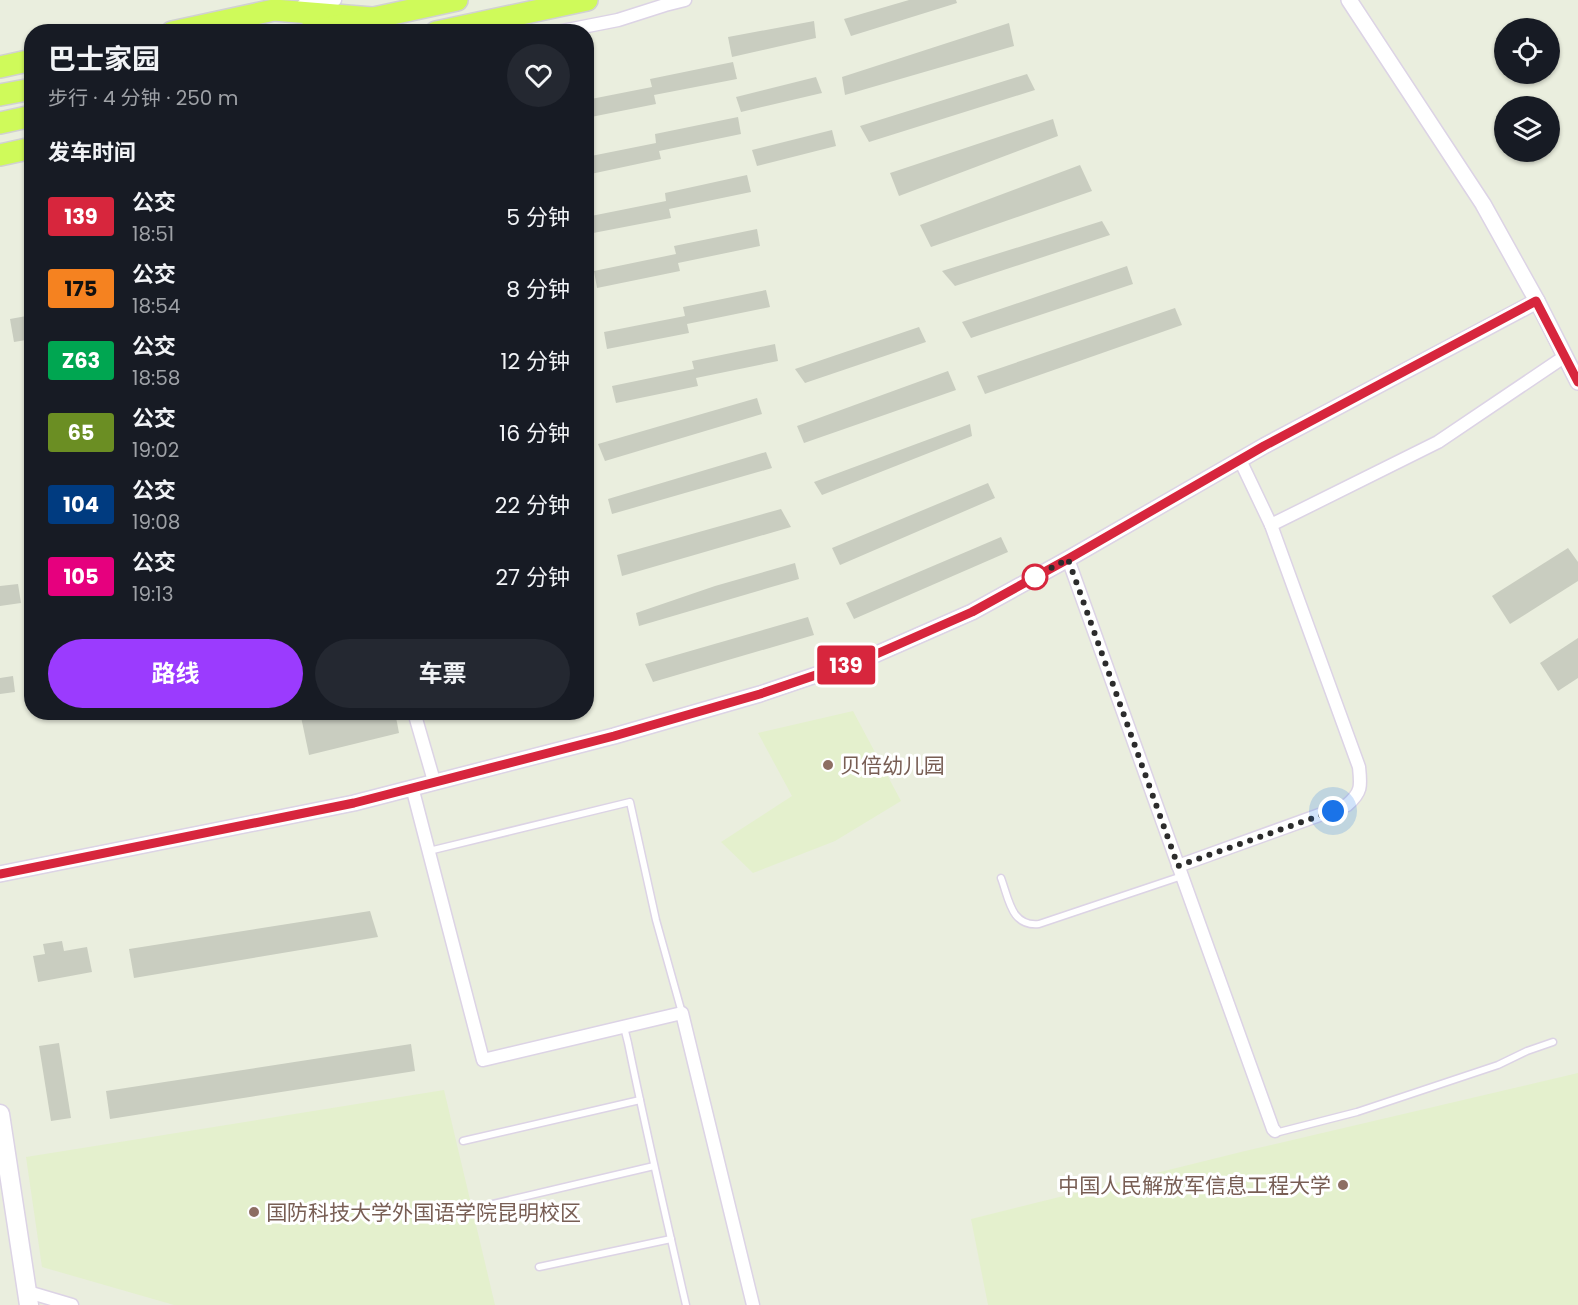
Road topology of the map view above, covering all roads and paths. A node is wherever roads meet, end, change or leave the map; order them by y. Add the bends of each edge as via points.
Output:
1 (334, 0) edge
2 (457, 0) edge
3 (586, 0) edge
4 (685, 0) edge
5 (1349, 0) edge
6 (274, 10) junction
7 (372, 18) junction
8 (209, 24) edge
9 (345, 24) edge
10 (474, 24) edge
11 (594, 25) edge
12 (24, 62) edge
13 (0, 67) edge
14 (24, 90) edge
15 (0, 95) edge
16 (24, 118) edge
17 (0, 123) edge
18 (24, 150) edge
19 (0, 155) edge
20 (1536, 301) junction
21 (1564, 357) junction
22 (1578, 382) edge
23 (1240, 460) junction
24 (1270, 525) junction
25 (1068, 559) junction
26 (416, 720) edge
27 (434, 781) junction
28 (412, 787) junction
29 (429, 851) junction
30 (1180, 871) junction
31 (0, 874) edge
32 (1001, 878) dead end
33 (682, 1012) junction
34 (624, 1027) junction
35 (1553, 1042) dead end
36 (640, 1100) junction
37 (0, 1114) edge
38 (1275, 1131) joint
39 (462, 1141) dead end
40 (654, 1166) junction
41 (476, 1208) dead end
42 (671, 1239) junction
43 (538, 1267) dead end
44 (29, 1299) edge
45 (72, 1305) edge
46 (686, 1305) edge
47 (753, 1305) edge

1 - 6 street
2 - 7 highway
3 - 10 highway
4 - 11 street
5 - 20 street via 1483,204
6 - 7 highway
6 - 8 highway
7 - 9 highway
12 - 13 highway
14 - 15 highway
16 - 17 highway
18 - 19 highway
20 - 21 street
20 - 23 street
21 - 22 street
21 - 24 street via 1438,442
23 - 24 street
23 - 25 street
24 - 30 street via 1359,767 1358,796 1347,806
25 - 27 street via 972,612 872,656 760,694 614,736
25 - 30 street
26 - 27 street
27 - 28 street
28 - 29 street
28 - 31 street via 354,803
29 - 33 lane via 630,802 656,920
29 - 34 street via 483,1060
30 - 32 lane via 1031,925 1014,913
30 - 38 street
33 - 34 street
33 - 47 street
34 - 36 lane
35 - 38 lane via 1357,1113
36 - 39 lane
36 - 40 lane
37 - 44 main road
40 - 41 lane
40 - 42 lane
42 - 43 lane
42 - 46 lane
44 - 45 street

